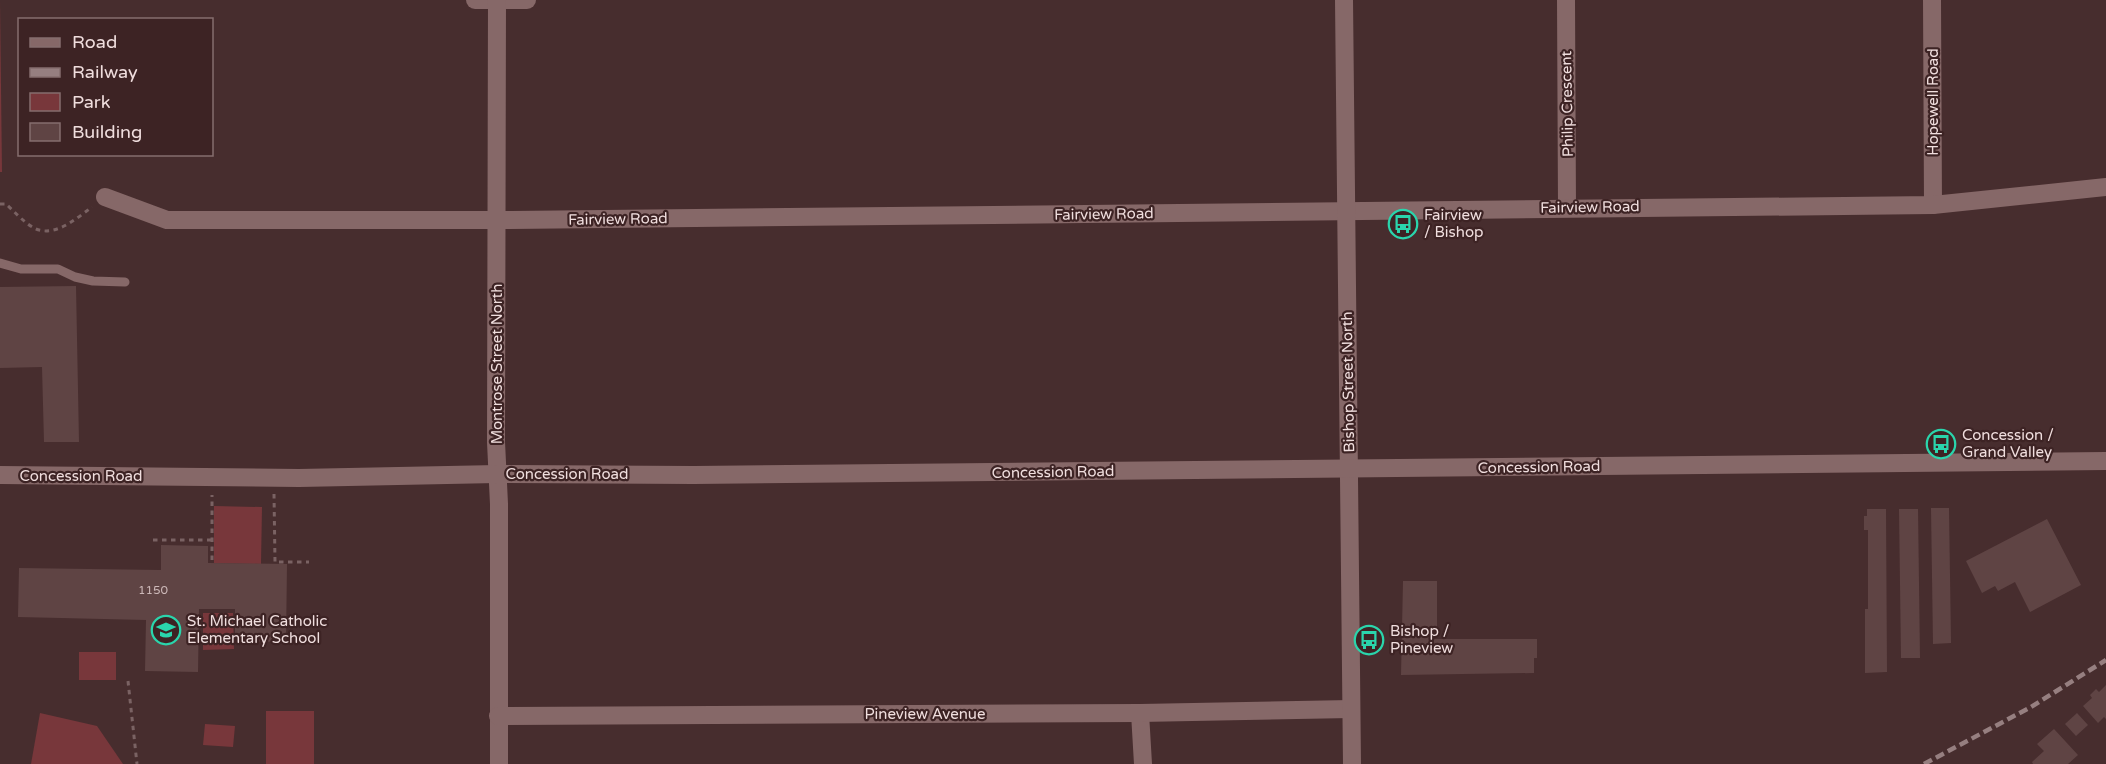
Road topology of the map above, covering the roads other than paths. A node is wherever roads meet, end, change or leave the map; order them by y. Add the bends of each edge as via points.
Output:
1 (475, 0) edge
2 (497, 0) edge
3 (527, 0) edge
4 (1344, 0) edge
5 (1566, 0) edge
6 (1932, 0) edge
7 (2106, 187) edge
8 (105, 197) road end
9 (1933, 205) junction
10 (1567, 207) junction
11 (1345, 212) junction
12 (497, 220) junction
13 (0, 264) edge
14 (125, 282) dead end
15 (2106, 461) edge
16 (1349, 468) junction
17 (497, 474) junction
18 (0, 475) edge
19 (1352, 709) junction
20 (1140, 713) junction
21 (498, 716) junction
22 (499, 764) edge
23 (1143, 764) edge
24 (1352, 764) edge

1 - 2 street
2 - 3 street
2 - 12 street, Montrose Street North
4 - 11 street, Bishop Street North
5 - 10 street, Philip Crescent
6 - 9 street, Hopewell Road
7 - 9 street, Fairview Road
8 - 12 street, Fairview Road via 167,220
9 - 10 street, Fairview Road
10 - 11 street, Fairview Road
11 - 12 street, Fairview Road
11 - 16 street, Bishop Street North
12 - 17 street, Montrose Street North
13 - 14 lane via 21,269 58,269 93,281
15 - 16 street, Concession Road
16 - 17 street, Concession Road
16 - 19 street, Bishop Street North
17 - 18 street, Concession Road via 299,478
17 - 21 street, Montrose Street North
19 - 20 street, Pineview Avenue
19 - 24 street, Bishop Street North
20 - 21 street, Pineview Avenue
20 - 23 street
21 - 22 street, Montrose Street North

